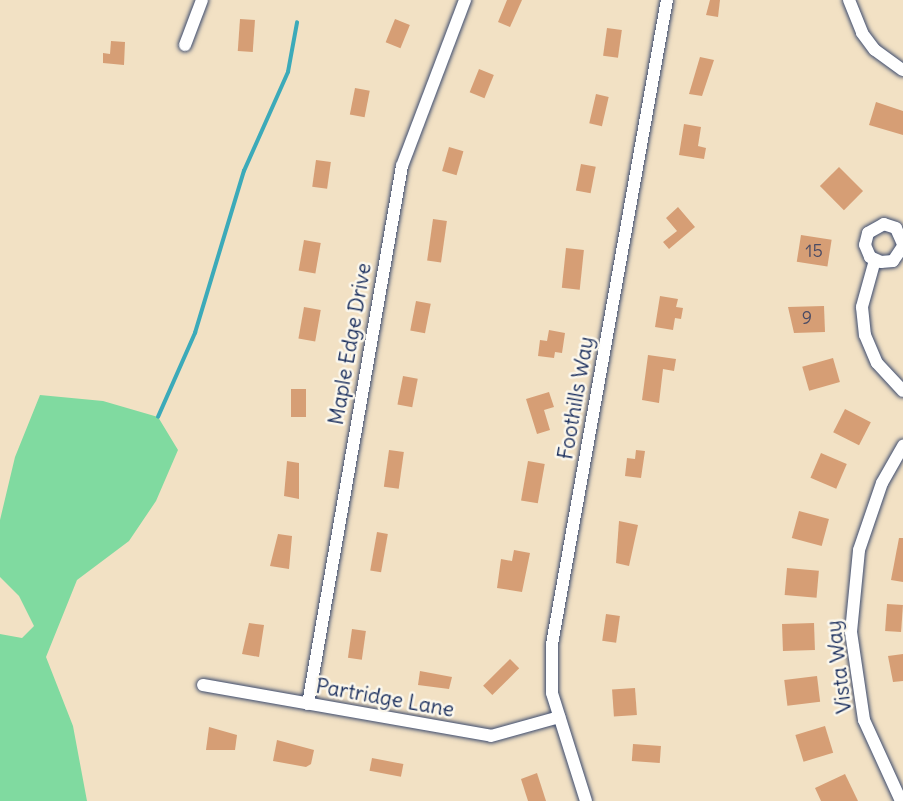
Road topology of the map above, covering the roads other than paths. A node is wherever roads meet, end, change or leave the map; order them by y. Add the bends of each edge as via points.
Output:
1 (202, 0) edge
2 (465, 0) edge
3 (667, 0) edge
4 (849, 0) edge
5 (185, 45) dead end
6 (903, 70) edge
7 (903, 245) edge
8 (875, 260) junction
9 (903, 391) edge
10 (903, 446) edge
11 (203, 685) dead end
12 (308, 704) junction
13 (559, 717) junction
14 (586, 801) edge
15 (901, 801) edge

1 - 5 street
2 - 12 street, Maple Edge Drive via 402,166
3 - 13 street, Foothills Way via 552,644 552,694
4 - 6 street via 862,33 875,50
7 - 8 street via 893,261
7 - 8 street via 900,233 890,225 872,229 865,245
8 - 9 street via 862,307 865,335 877,363
10 - 15 street, Vista Way via 882,483 859,551 851,632 864,720
11 - 12 street, Partridge Lane
12 - 13 street, Partridge Lane via 491,736
13 - 14 street, Foothills Way

